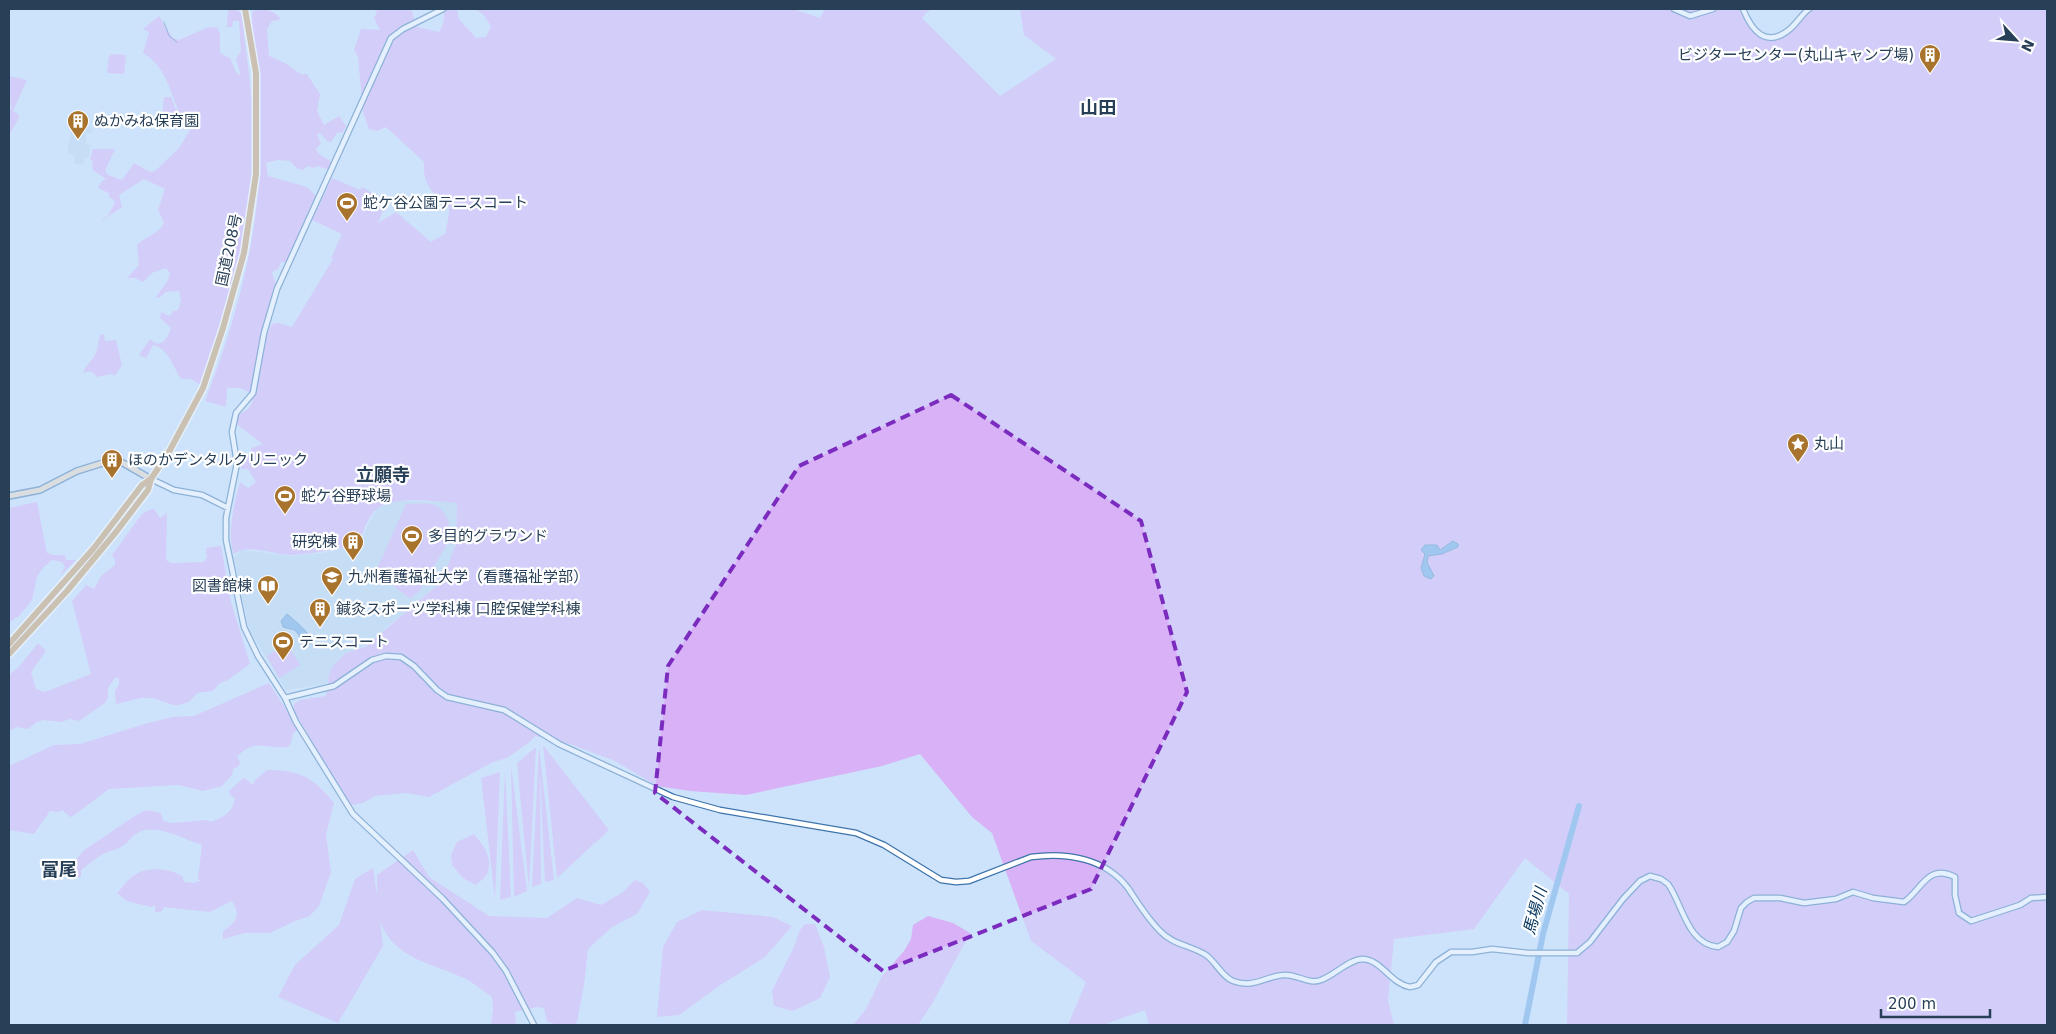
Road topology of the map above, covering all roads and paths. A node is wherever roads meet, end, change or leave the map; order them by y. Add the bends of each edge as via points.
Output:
1 (245, 9) edge
2 (443, 9) edge
3 (1674, 9) edge
4 (1713, 9) edge
5 (1743, 9) edge
6 (1809, 9) edge
7 (151, 479) junction
8 (9, 496) edge
9 (228, 508) junction
10 (9, 644) edge
11 (9, 654) edge
12 (284, 698) junction
13 (2047, 898) edge
14 (534, 1025) edge

1 - 7 highway, 国道208号 via 256,73 257,122 256,174 244,254 203,388
2 - 9 street via 403,28 391,38 277,289 264,333 253,393 236,413 232,425 237,463
3 - 4 street via 1690,16
5 - 6 street via 1756,33 1775,37 1790,30
7 - 8 main road via 122,464 106,462 77,471 40,490
7 - 9 street via 174,490 202,495
7 - 10 highway, 国道208号 via 142,485 94,548
7 - 11 highway, 国道208号 via 148,490 116,532
9 - 12 street via 228,555 244,627
12 - 13 street via 334,686 372,660 394,655 407,660 447,697 504,710 559,744 659,792 704,806 856,832 941,880 969,881 1042,855 1092,861 1119,879 1160,932 1174,943 1208,956 1231,981 1250,985 1286,974 1320,981 1361,959 1372,962 1396,982 1410,988 1451,952 1492,949 1577,953 1590,942 1622,899 1650,876 1668,884 1695,936 1704,944 1718,947 1727,942 1734,931 1741,908 1754,898 1780,898 1804,903 1854,892 1904,902 1913,896 1921,882 1945,872 1955,877 1959,913 1971,921 2020,905 2031,898
12 - 14 street via 353,814 443,899 493,954 506,971

